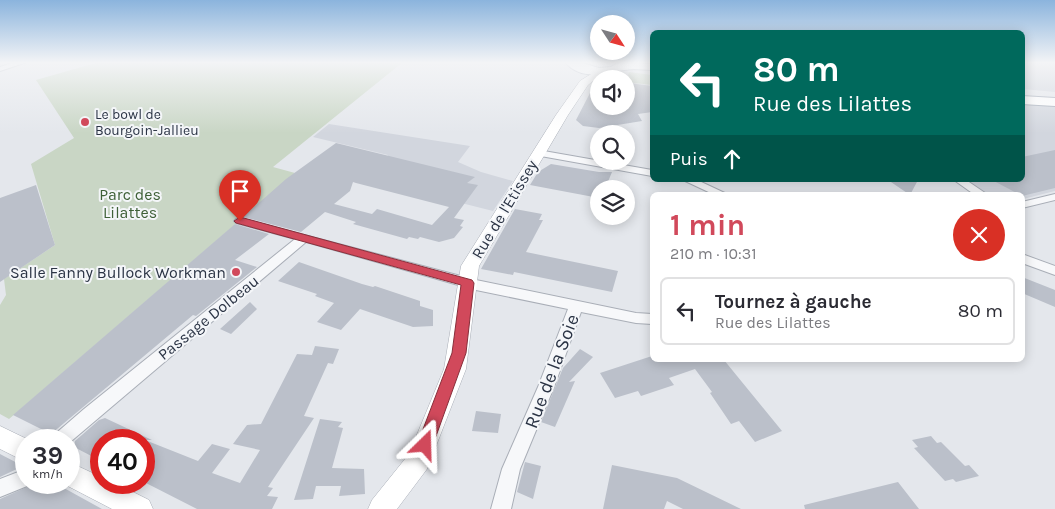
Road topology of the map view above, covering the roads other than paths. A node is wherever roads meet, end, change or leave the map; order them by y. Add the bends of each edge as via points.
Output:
1 (571, 86) edge
2 (1025, 94) edge
3 (1055, 97) edge
4 (1025, 100) edge
5 (1055, 102) edge
6 (538, 153) junction
7 (650, 173) edge
8 (693, 182) edge
9 (962, 182) edge
10 (717, 192) edge
11 (978, 192) edge
12 (1055, 197) edge
13 (1025, 204) edge
14 (240, 221) dead end
15 (304, 238) junction
16 (1025, 259) edge
17 (1055, 271) edge
18 (468, 283) junction
19 (576, 306) junction
20 (650, 320) edge
21 (73, 429) edge
22 (0, 437) edge
23 (15, 445) edge
24 (80, 479) edge
25 (15, 482) edge
26 (0, 488) edge
27 (140, 509) edge
28 (382, 509) edge
29 (501, 509) edge

1 - 6 street, Rue de l'Etissey
2 - 3 main road
4 - 5 main road
6 - 7 street
6 - 18 street, Rue de l'Etissey via 470,266
8 - 10 street
9 - 11 street
12 - 13 street
14 - 15 street
15 - 18 street
15 - 21 street, Passage Dolbeau
16 - 17 street
18 - 19 street
18 - 28 street, Rue de l'Etissey via 459,353 445,397 418,461
19 - 20 street, Rue de la Soie
19 - 29 street, Rue de la Soie via 511,469
22 - 23 street
24 - 27 street
25 - 26 street

